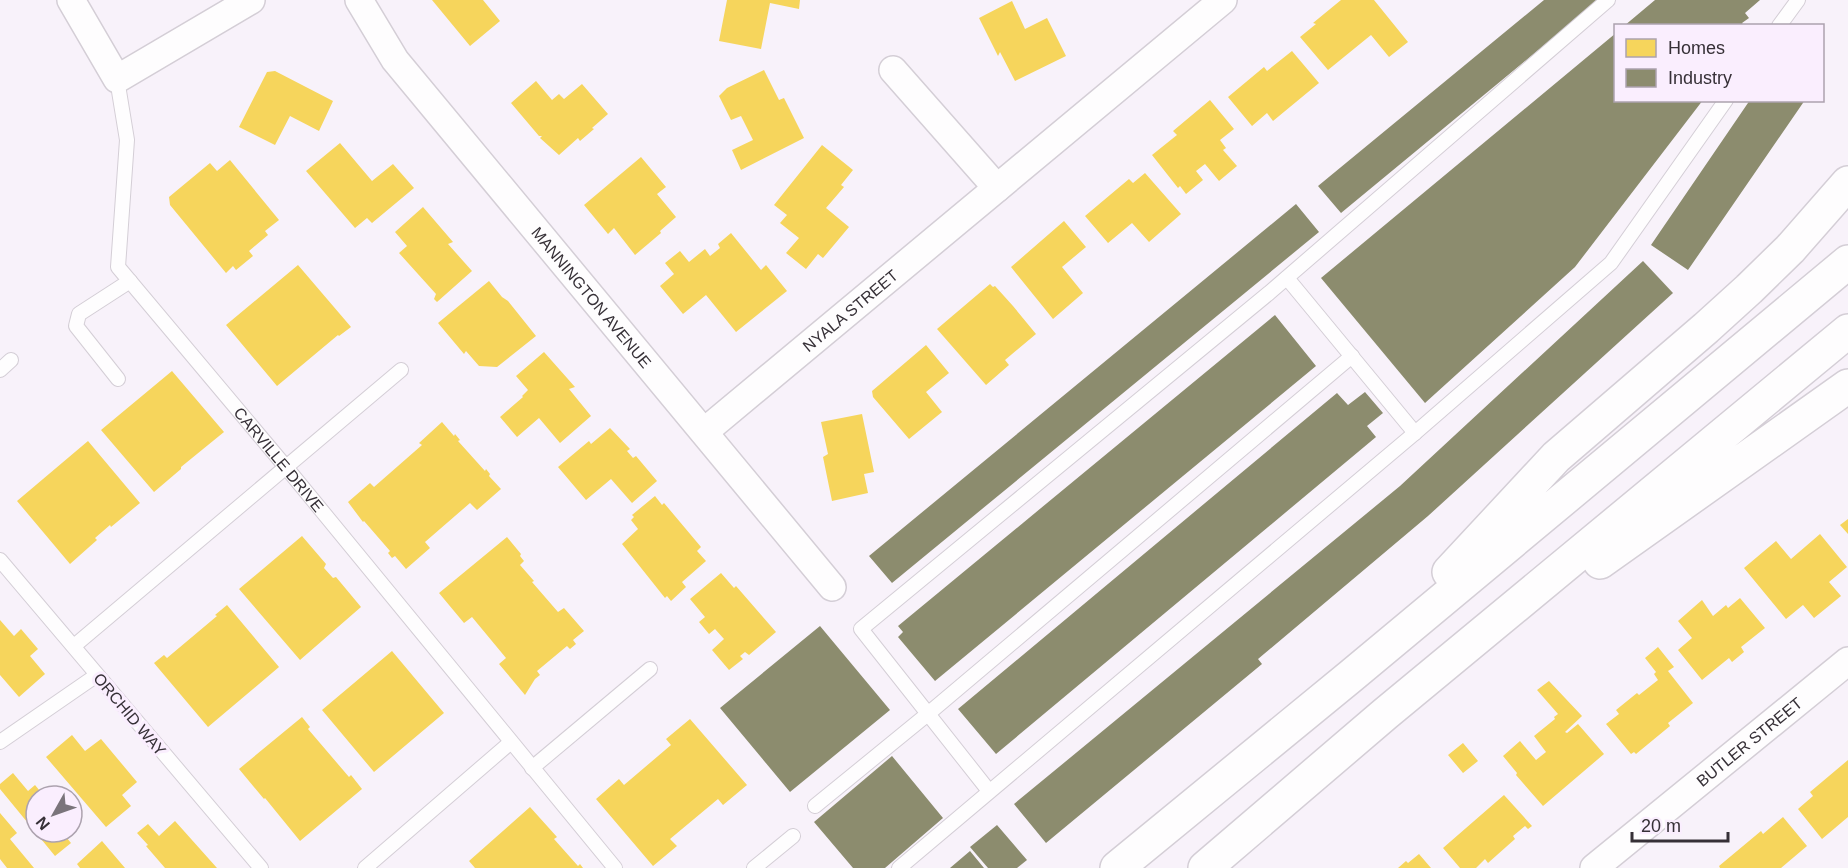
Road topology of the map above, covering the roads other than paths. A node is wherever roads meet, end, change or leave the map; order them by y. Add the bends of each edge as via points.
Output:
1 (70, 0) edge
2 (251, 0) edge
3 (359, 0) edge
4 (1223, 0) edge
5 (1608, 0) edge
6 (1798, 0) edge
7 (1780, 24) edge
8 (893, 70) dead end
9 (117, 79) junction
10 (1725, 102) edge
11 (1848, 183) edge
12 (997, 188) junction
13 (1848, 262) edge
14 (1287, 278) junction
15 (130, 281) junction
16 (1848, 331) edge
17 (1352, 356) junction
18 (401, 370) dead end
19 (118, 379) dead end
20 (1848, 386) edge
21 (704, 432) junction
22 (1415, 433) junction
23 (285, 466) junction
24 (0, 560) edge
25 (832, 587) dead end
26 (74, 646) junction
27 (1848, 661) edge
28 (650, 669) dead end
29 (97, 675) junction
30 (1351, 676) junction
31 (929, 713) junction
32 (1385, 714) junction
33 (0, 742) edge
34 (511, 742) junction
35 (532, 768) junction
36 (989, 791) junction
37 (815, 806) dead end
38 (793, 836) dead end
39 (261, 868) edge
40 (365, 868) edge
41 (615, 868) edge
42 (754, 868) edge
43 (899, 868) edge
44 (1117, 868) edge
45 (1205, 868) edge
46 (1594, 868) edge

1 - 9 street, CARVILLE DRIVE
2 - 9 street
3 - 21 street, MANNINGTON AVENUE via 395,60
4 - 12 street, NYALA STREET
5 - 14 lane
6 - 7 lane
8 - 12 street
9 - 15 lane, CARVILLE DRIVE via 127,140 118,267
10 - 22 lane via 1611,262
11 - 30 highway via 1749,289 1556,457
12 - 21 street, NYALA STREET
13 - 30 highway
14 - 17 lane
14 - 31 lane via 861,629
15 - 19 lane via 79,314 76,326
15 - 23 lane, CARVILLE DRIVE
16 - 32 highway
17 - 22 lane
17 - 31 lane
18 - 23 lane
20 - 32 highway
21 - 25 street, MANNINGTON AVENUE
22 - 36 lane
23 - 26 lane
23 - 34 lane, CARVILLE DRIVE
24 - 26 lane, ORCHID WAY
26 - 29 lane, ORCHID WAY
27 - 46 street, BUTLER STREET
28 - 35 lane
29 - 33 lane
29 - 39 lane, ORCHID WAY
30 - 44 highway
31 - 36 lane
31 - 37 lane
32 - 45 highway
34 - 35 lane, CARVILLE DRIVE
34 - 40 lane
35 - 41 lane, CARVILLE DRIVE
36 - 43 lane
38 - 42 lane

